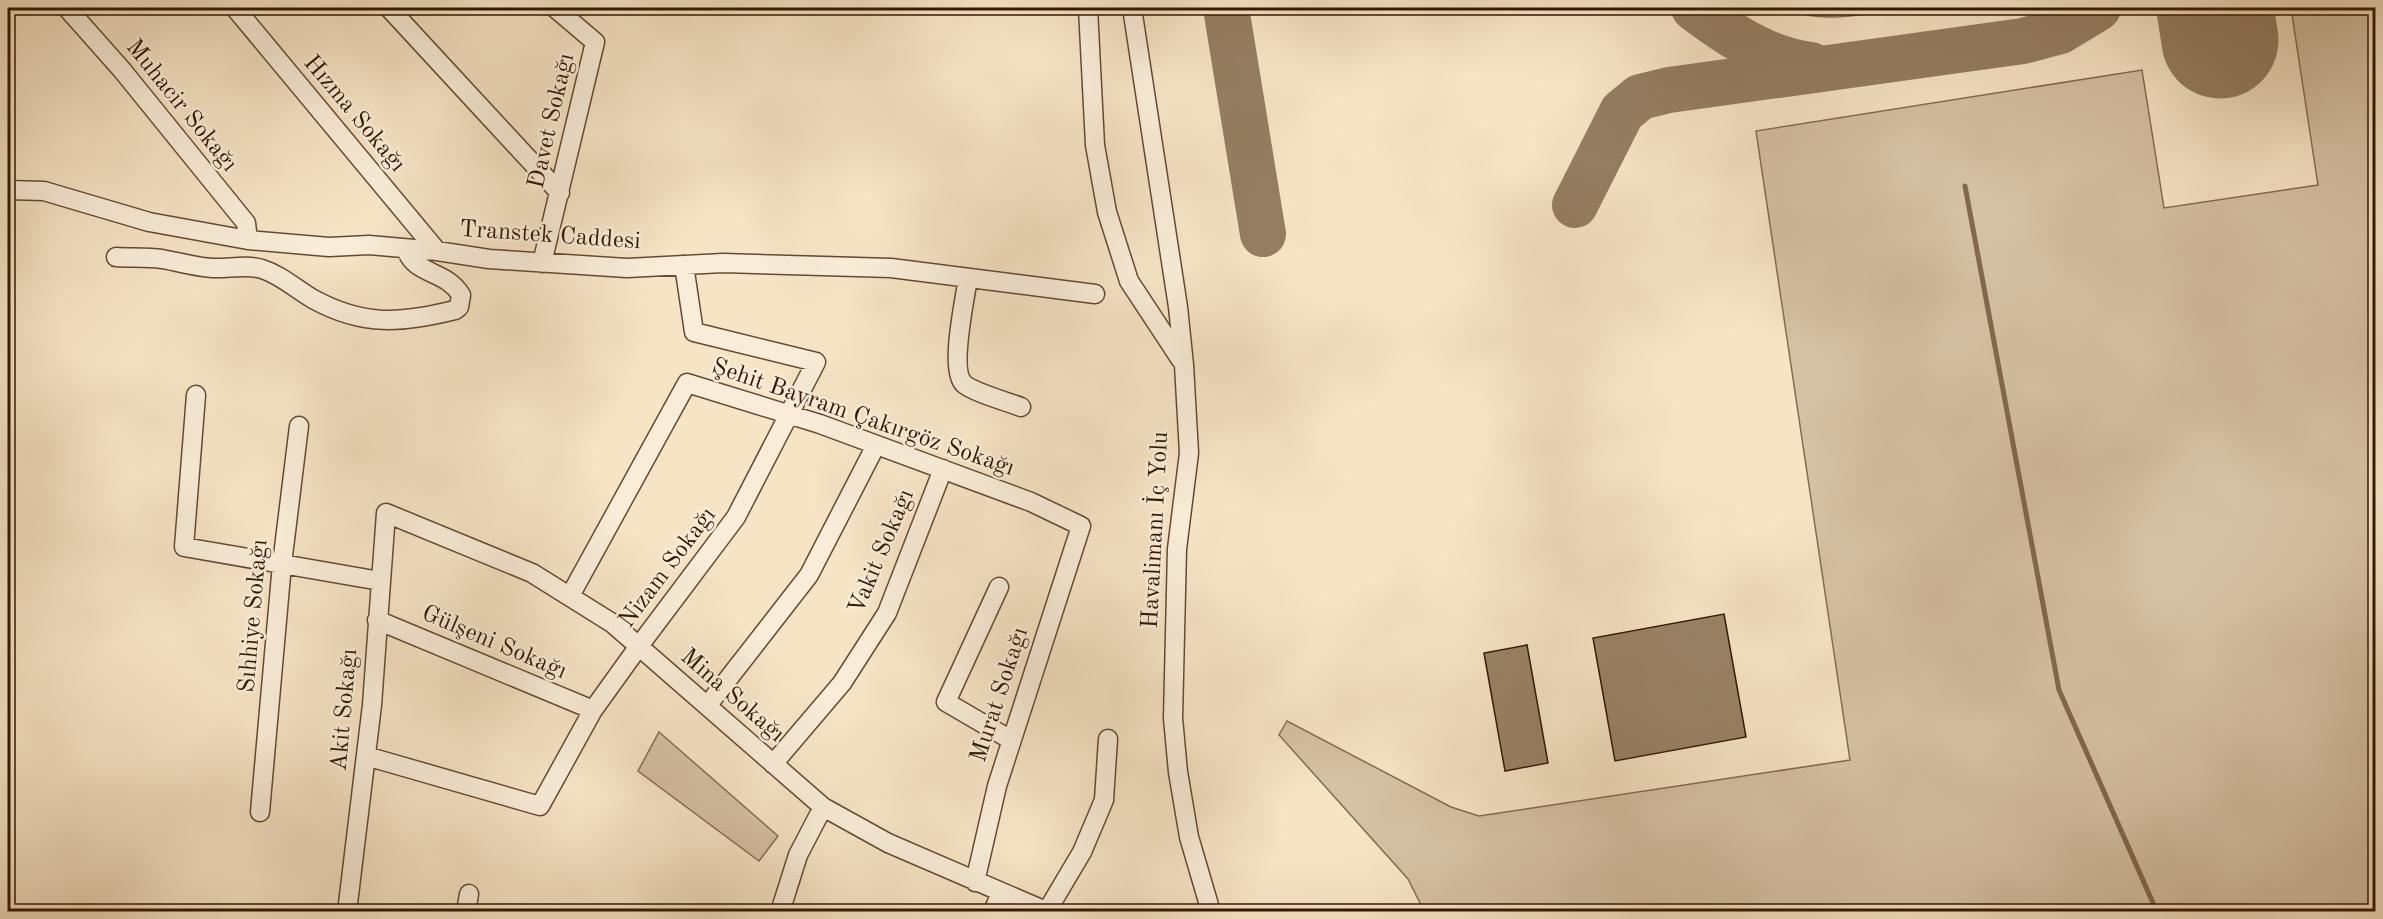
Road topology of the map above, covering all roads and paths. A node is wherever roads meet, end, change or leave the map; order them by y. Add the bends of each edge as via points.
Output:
1 (67, 8) edge
2 (235, 8) edge
3 (389, 8) edge
4 (555, 8) edge
5 (1088, 8) edge
6 (1132, 8) edge
7 (8, 190) edge
8 (560, 193) junction
9 (248, 240) junction
10 (406, 249) junction
11 (437, 251) junction
12 (116, 257) dead end
13 (542, 263) junction
14 (684, 265) junction
15 (968, 278) junction
16 (1095, 294) dead end
17 (1184, 365) junction
18 (196, 395) dead end
19 (1021, 407) dead end
20 (789, 415) junction
21 (299, 426) dead end
22 (876, 445) junction
23 (943, 469) junction
24 (386, 513) joint
25 (1081, 526) joint
26 (282, 564) junction
27 (380, 581) junction
28 (999, 587) dead end
29 (570, 596) junction
30 (377, 620) junction
31 (639, 646) junction
32 (707, 706) junction
33 (593, 710) junction
34 (1108, 739) dead end
35 (1011, 740) junction
36 (366, 756) junction
37 (773, 764) junction
38 (823, 807) junction
39 (260, 812) dead end
40 (975, 882) junction
41 (1001, 892) junction
42 (1048, 911) edge
43 (347, 912) edge
44 (780, 912) edge
45 (993, 912) edge
46 (1211, 912) edge

1 - 9 street, Muhacir Sokağı via 246,223
2 - 11 street, Hızma Sokağı
3 - 8 street
4 - 8 street, Davet Sokağı via 595,42
5 - 17 street via 1095,145 1107,212 1129,281
6 - 17 street, Havalimanı İç Yolu
7 - 9 street, Transtek Caddesi via 44,191 148,222
8 - 13 street, Davet Sokağı
9 - 10 street, Transtek Caddesi
10 - 11 street, Transtek Caddesi
10 - 12 street via 415,264 454,285 461,295 459,307 417,320 372,320 320,303 261,268 208,268 160,259
11 - 13 street, Transtek Caddesi
13 - 14 street, Transtek Caddesi via 627,268
14 - 15 street, Transtek Caddesi via 891,268
14 - 20 street, Nizam Sokağı via 694,333 816,362
15 - 16 street, Transtek Caddesi
15 - 19 street via 956,361 959,377 965,386
17 - 46 street, Havalimanı İç Yolu via 1189,453 1177,549 1173,718 1189,837
18 - 26 street via 184,547
20 - 22 street, Şehit Bayram Çakırgöz Sokağı
20 - 29 street, Şehit Bayram Çakırgöz Sokağı via 687,383
20 - 31 street, Nizam Sokağı via 736,517
21 - 26 street, Sıhhiye Sokağı
22 - 23 street, Şehit Bayram Çakırgöz Sokağı
22 - 32 street, Vakit Sokağı via 809,575
23 - 25 street, Şehit Bayram Çakırgöz Sokağı via 1031,502
23 - 37 street, Vakit Sokağı via 887,613 842,683
24 - 27 street, Akit Sokağı
24 - 29 street, Mina Sokağı via 532,573
25 - 35 street, Murat Sokağı
26 - 27 street
26 - 39 street, Sıhhiye Sokağı
27 - 30 street, Akit Sokağı
28 - 35 street via 946,702
29 - 31 street, Mina Sokağı
30 - 33 street, Gülşeni Sokağı
30 - 36 street, Akit Sokağı
31 - 32 street, Mina Sokağı
31 - 33 street, Nizam Sokağı
32 - 37 street, Mina Sokağı
33 - 36 street, Nizam Sokağı via 540,806
34 - 42 street via 1104,800 1082,852
35 - 40 street, Murat Sokağı
36 - 43 street, Akit Sokağı
37 - 38 street, Mina Sokağı
38 - 40 street, Mina Sokağı via 888,843
38 - 44 street via 798,855
40 - 41 street, Mina Sokağı
41 - 42 street, Mina Sokağı
41 - 45 street

